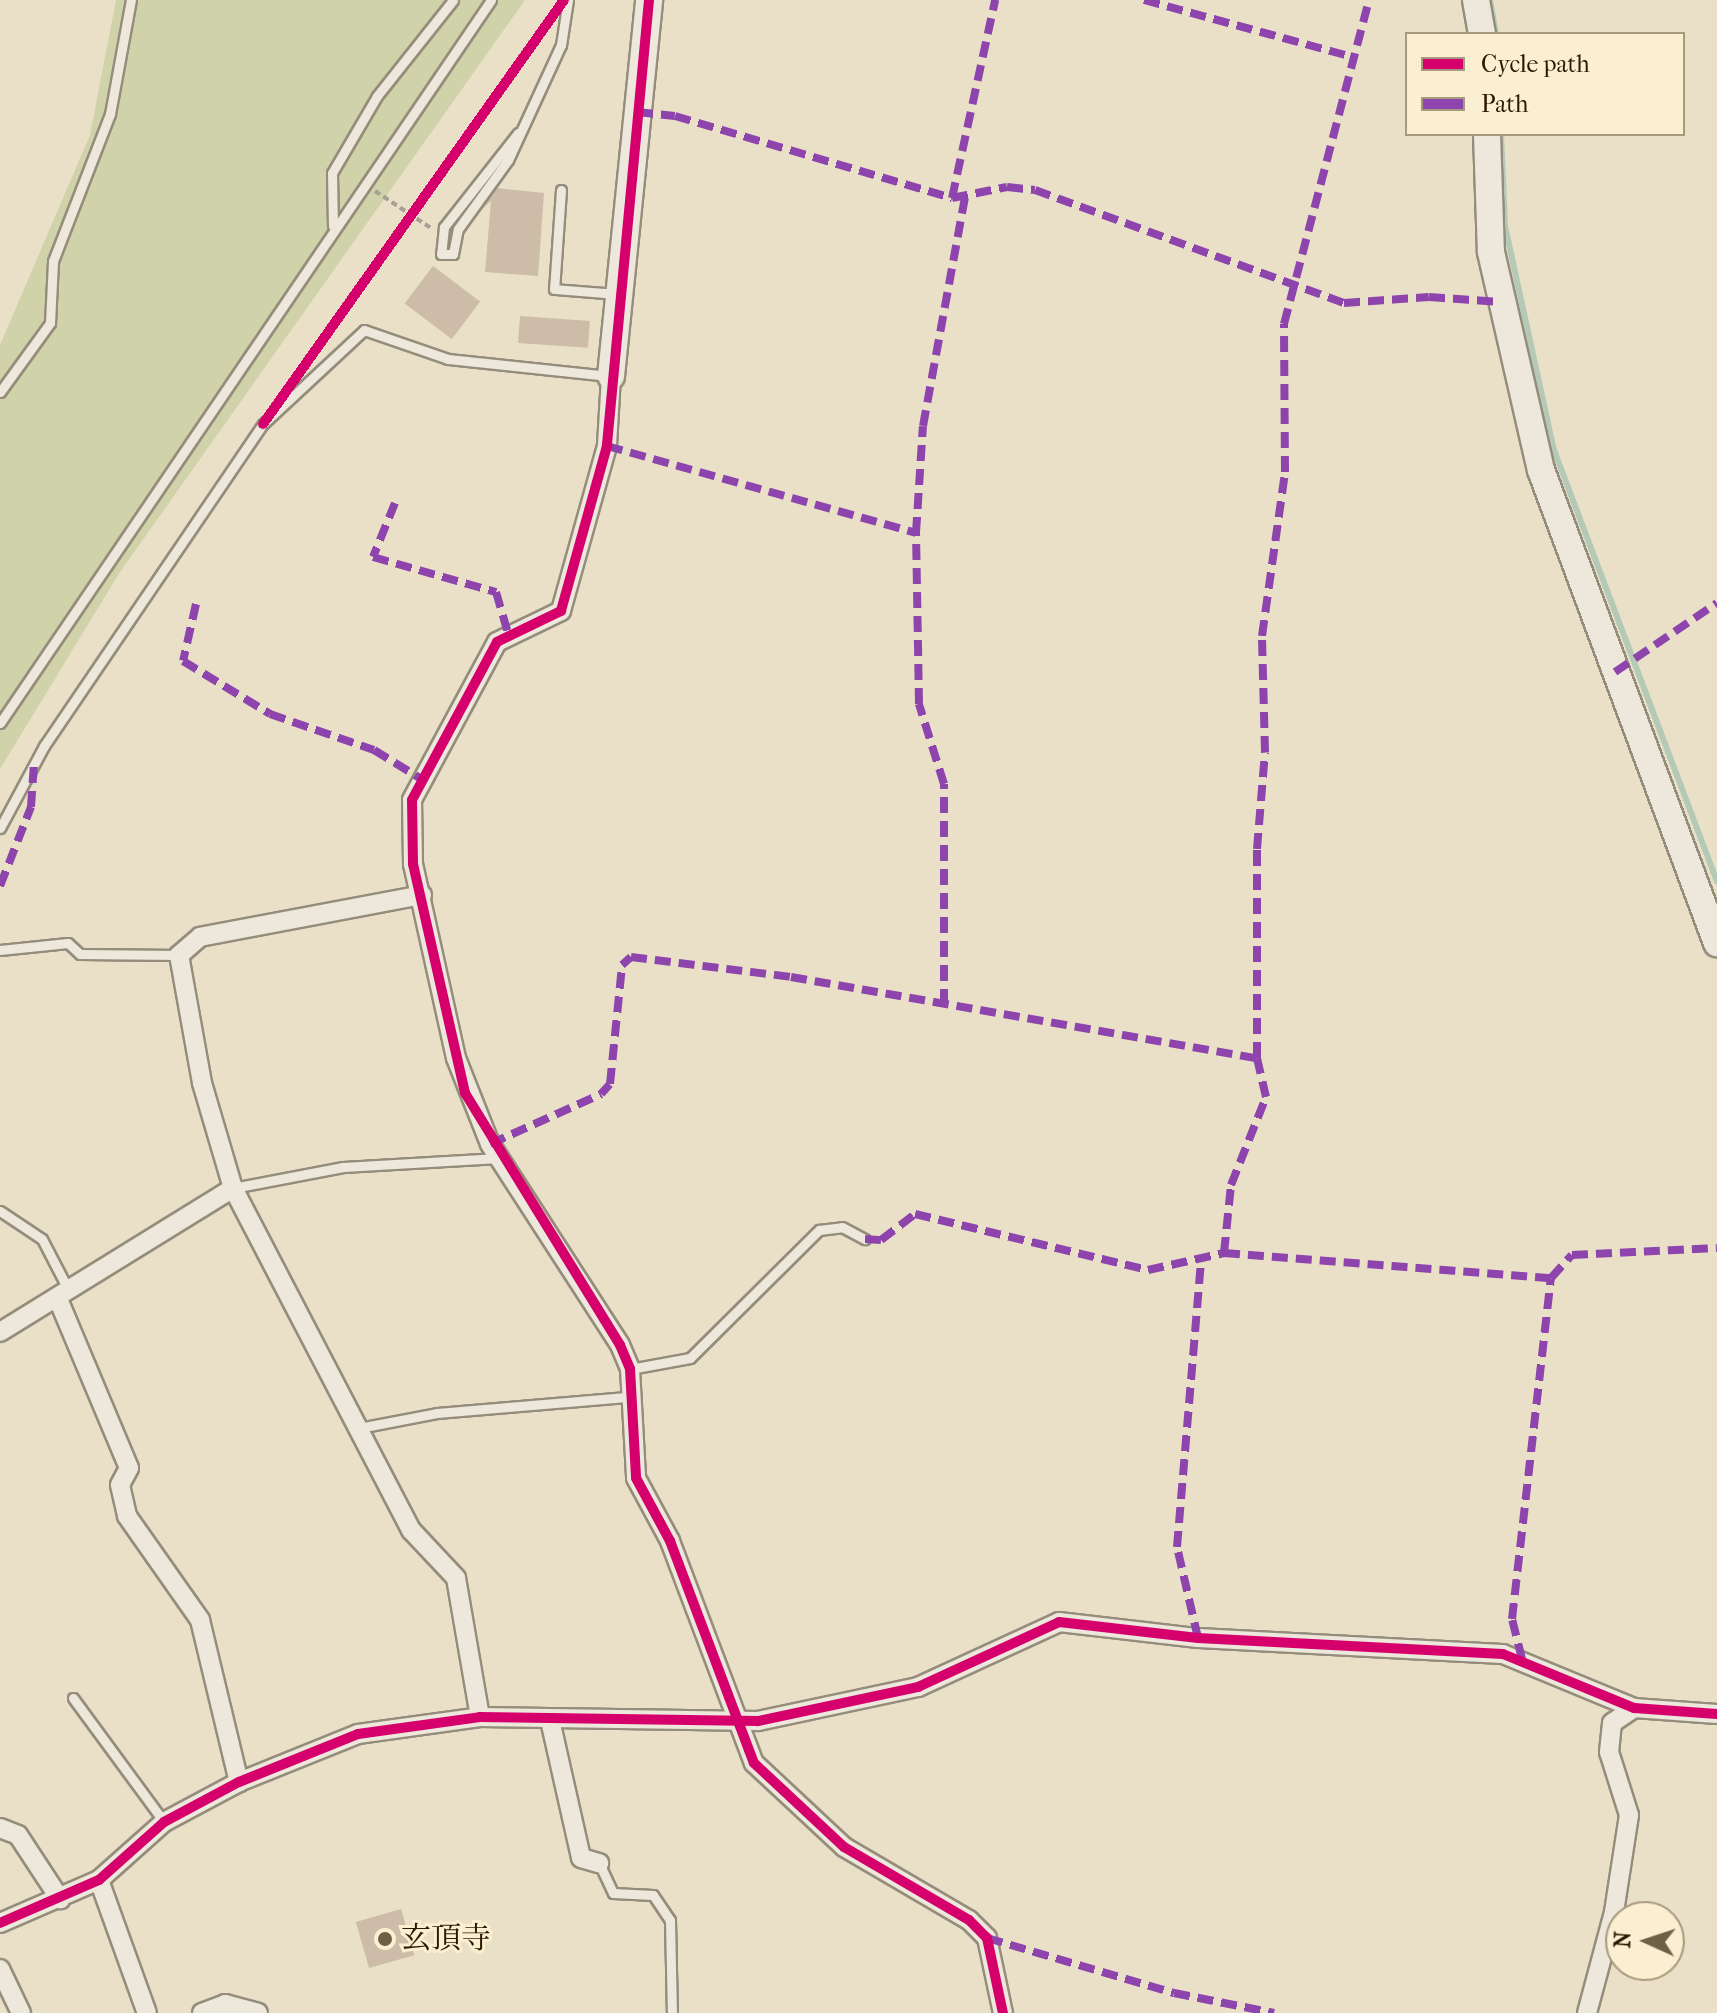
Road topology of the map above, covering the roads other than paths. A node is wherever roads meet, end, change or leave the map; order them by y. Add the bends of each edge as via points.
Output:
1 (131, 0) edge
2 (453, 0) edge
3 (491, 0) edge
4 (568, 0) edge
5 (649, 0) edge
6 (1476, 0) edge
7 (1482, 32) edge
8 (518, 133) junction
9 (1487, 136) edge
10 (561, 190) dead end
11 (333, 226) junction
12 (619, 294) junction
13 (611, 376) junction
14 (0, 392) edge
15 (0, 723) edge
16 (0, 828) edge
17 (422, 895) junction
18 (1717, 943) edge
19 (0, 950) edge
20 (179, 955) junction
21 (499, 1158) junction
22 (233, 1188) junction
23 (0, 1211) edge
24 (865, 1239) dead end
25 (64, 1296) junction
26 (0, 1332) edge
27 (630, 1369) junction
28 (629, 1397) junction
29 (355, 1429) junction
30 (73, 1698) dead end
31 (1634, 1708) junction
32 (1717, 1714) edge
33 (480, 1717) junction
34 (550, 1720) junction
35 (736, 1721) junction
36 (239, 1782) junction
37 (164, 1822) junction
38 (0, 1828) edge
39 (599, 1863) joint
40 (99, 1880) junction
41 (60, 1899) junction
42 (0, 1923) edge
43 (0, 1969) edge
44 (21, 2013) edge
45 (147, 2013) edge
46 (202, 2013) edge
47 (258, 2013) edge
48 (672, 2013) edge
49 (1003, 2013) edge
50 (1587, 2013) edge

1 - 14 lane via 110,114 53,261 50,323
2 - 11 lane via 377,96 332,173
3 - 11 lane
4 - 8 lane via 561,45
5 - 12 street
6 - 7 street
8 - 8 lane via 504,169 458,229 453,254 441,254 440,234
9 - 18 street via 1491,252 1533,444
10 - 12 lane via 554,289
11 - 15 lane
12 - 13 street
13 - 16 lane via 448,359 364,330 263,424 44,746
13 - 17 street via 607,446 561,611 497,642 412,800
17 - 20 street via 200,937
17 - 21 street via 465,1093
19 - 20 lane via 68,943 80,954
20 - 22 street via 202,1083
21 - 22 lane via 343,1167
21 - 27 street
22 - 25 street
22 - 29 street
23 - 25 lane via 42,1239
24 - 27 lane via 825,1227 690,1358
25 - 26 street
25 - 36 street via 129,1468 120,1485 127,1516 200,1620
27 - 28 street
28 - 29 lane via 437,1413
28 - 35 street via 636,1478 670,1541
29 - 33 street via 411,1530 456,1578
30 - 37 lane
31 - 32 street
31 - 35 street via 1503,1654 1198,1638 1059,1622 918,1687
31 - 50 street via 1612,1723 1609,1752 1629,1815 1614,1912
33 - 34 street
33 - 36 street via 358,1734
34 - 35 street
34 - 39 street via 581,1858
35 - 49 street via 754,1763 813,1824 952,1906 987,1938
36 - 37 street
37 - 40 street
38 - 41 street via 18,1835
39 - 48 lane via 613,1893 653,1895 670,1920
40 - 41 street
40 - 45 street
41 - 42 street
43 - 44 street
46 - 47 street via 225,2004

